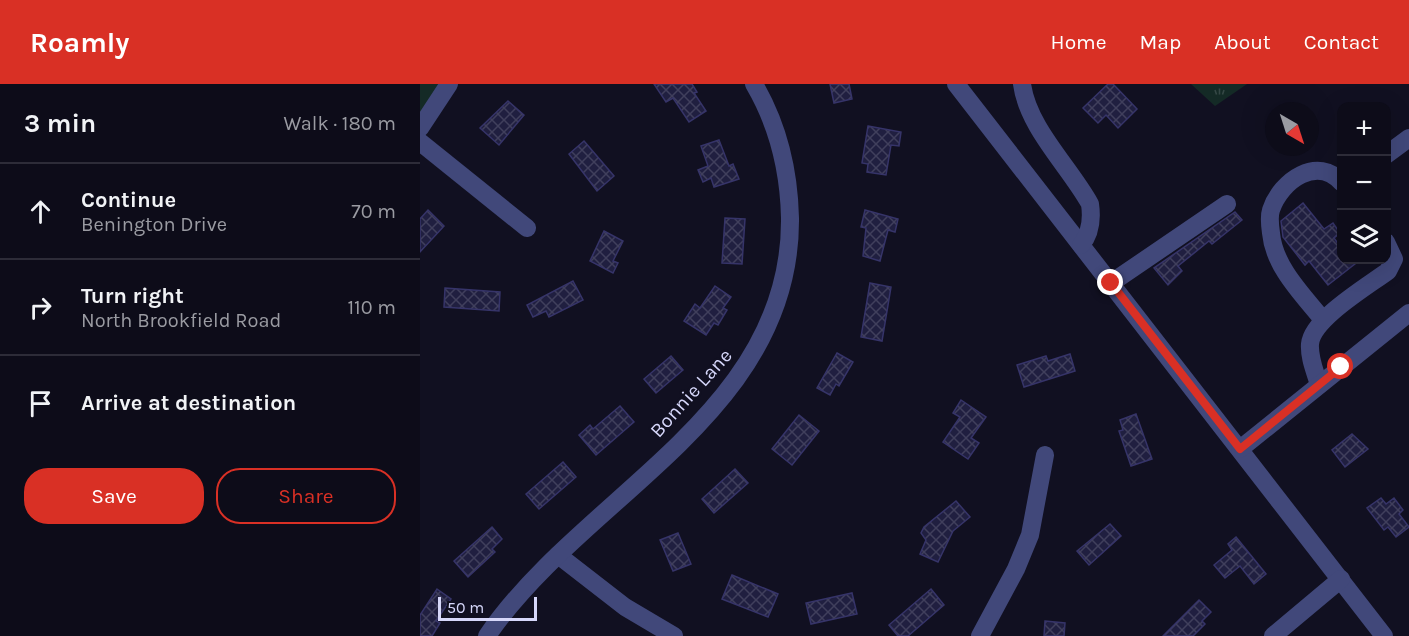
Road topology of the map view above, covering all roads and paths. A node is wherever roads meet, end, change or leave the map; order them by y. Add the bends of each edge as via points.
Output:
1 (449, 84) edge
2 (754, 84) edge
3 (956, 84) edge
4 (1023, 84) edge
5 (420, 128) edge
6 (1409, 138) edge
7 (420, 142) edge
8 (1391, 151) edge
9 (1337, 178) edge
10 (1227, 204) dead end
11 (527, 228) dead end
12 (1081, 245) junction
13 (1391, 253) edge
14 (1111, 283) junction
15 (1409, 313) edge
16 (1323, 320) junction
17 (1319, 385) junction
18 (1240, 449) junction
19 (1045, 454) dead end
20 (558, 555) junction
21 (1341, 579) junction
22 (487, 636) edge
23 (674, 636) edge
24 (980, 636) edge
25 (1273, 636) edge
26 (1384, 636) edge

1 - 5 street
2 - 20 street, Bonnie Lane via 780,146 789,202 785,276 772,318 744,371 721,400
3 - 12 street
4 - 12 street via 1024,97 1033,115 1090,204 1092,216
6 - 8 street
7 - 11 street
9 - 16 street via 1319,169 1300,173 1271,210 1275,254
10 - 14 street
12 - 14 street
13 - 16 street via 1394,259 1388,272
14 - 18 street
15 - 17 street
16 - 17 street via 1310,341
17 - 18 street
18 - 21 street
19 - 24 street via 1030,535
20 - 22 street, Bonnie Lane via 528,583
20 - 23 street via 625,607
21 - 25 street
21 - 26 street

